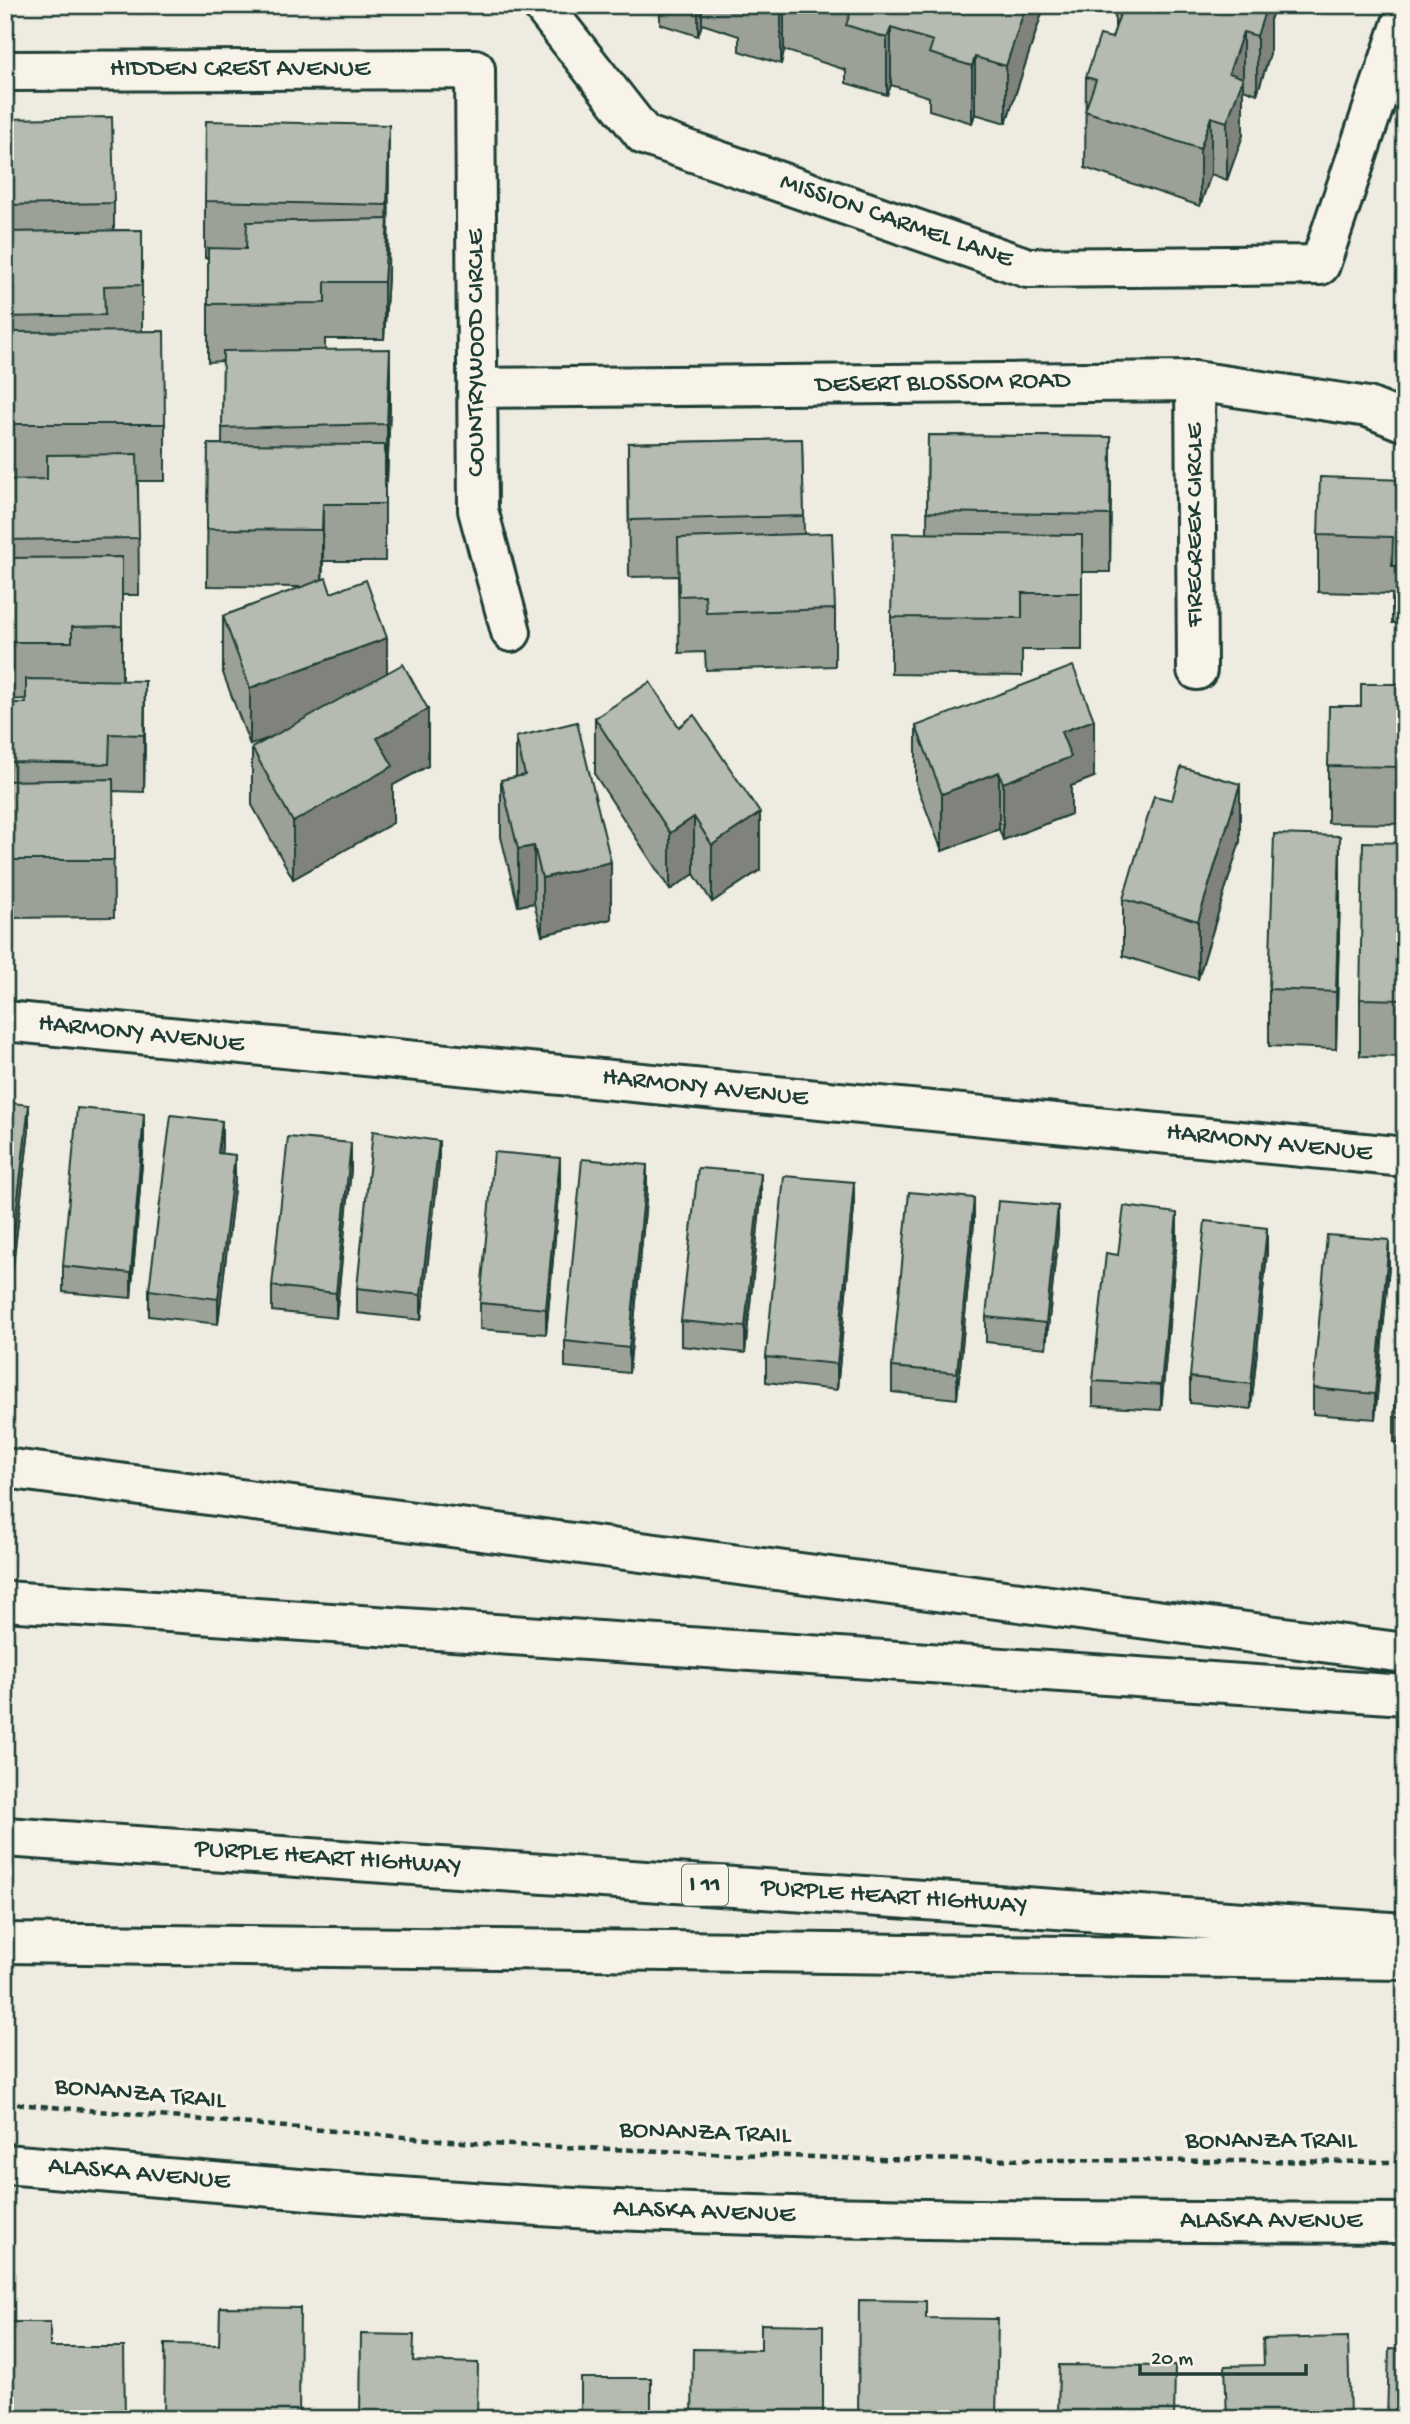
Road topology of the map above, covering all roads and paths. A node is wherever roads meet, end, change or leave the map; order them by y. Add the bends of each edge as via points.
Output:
1 (542, 5) edge
2 (1405, 14) edge
3 (475, 69) joint
4 (5, 71) edge
5 (1195, 381) junction
6 (477, 388) junction
7 (1405, 422) edge
8 (511, 632) dead end
9 (1197, 670) dead end
10 (5, 1021) edge
11 (1405, 1157) edge
12 (5, 1468) edge
13 (5, 1601) edge
14 (1405, 1653) edge
15 (1405, 1695) edge
16 (5, 1837) edge
17 (1405, 1933) edge
18 (5, 1943) edge
19 (1405, 1960) edge
20 (5, 2103) edge
21 (1405, 2162) edge
22 (5, 2164) edge
23 (1405, 2223) edge

1 - 2 main road, MISSION CARMEL LANE via 643,135 1028,268 1320,265
3 - 4 main road, HIDDEN CREST AVENUE
3 - 6 main road, COUNTRYWOOD CIRCLE
5 - 6 main road, DESERT BLOSSOM ROAD
5 - 7 main road, DESERT BLOSSOM ROAD via 1368,407
5 - 9 main road, FIRECREEK CIRCLE
6 - 8 main road, COUNTRYWOOD CIRCLE via 478,510
10 - 11 main road, HARMONY AVENUE
12 - 14 main road
13 - 15 main road
16 - 17 main road, PURPLE HEART HIGHWAY / I 11
18 - 19 main road
20 - 21 path, BONANZA TRAIL via 486,2144 863,2159
22 - 23 main road, ALASKA AVENUE via 616,2210 868,2219

